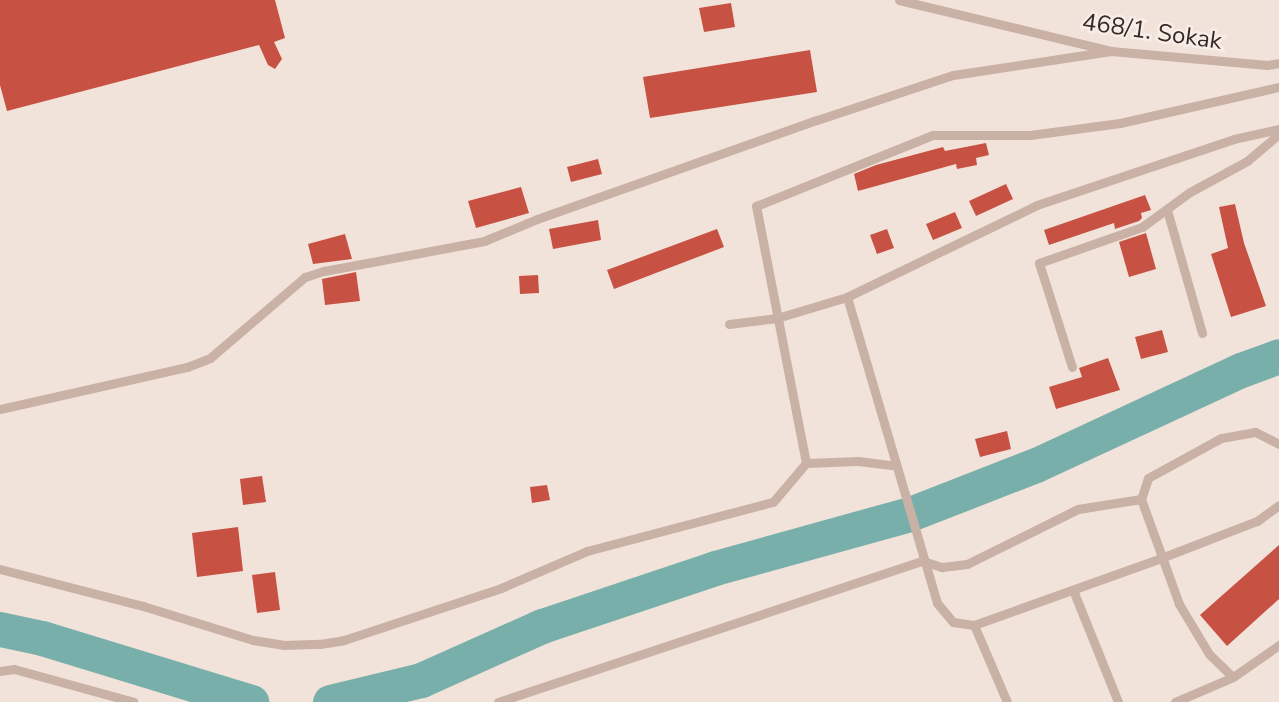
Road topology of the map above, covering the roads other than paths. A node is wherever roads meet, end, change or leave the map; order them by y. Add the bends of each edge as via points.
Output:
1 (899, 0) edge
2 (1111, 51) junction
3 (1279, 63) edge
4 (1279, 87) edge
5 (1279, 131) edge
6 (1167, 210) junction
7 (847, 297) junction
8 (777, 318) junction
9 (729, 324) dead end
10 (1202, 333) dead end
11 (1072, 368) dead end
12 (0, 409) edge
13 (1279, 444) edge
14 (806, 463) junction
15 (896, 466) junction
16 (1141, 499) junction
17 (1279, 505) edge
18 (1161, 558) junction
19 (923, 561) junction
20 (0, 569) edge
21 (1073, 590) junction
22 (974, 625) junction
23 (1279, 645) edge
24 (0, 671) edge
25 (1233, 677) junction
26 (134, 702) edge
27 (498, 702) edge
28 (1007, 702) edge
29 (1118, 702) edge
30 (1175, 702) edge

1 - 2 lane, 468/1. Sokak
2 - 3 lane, 468/1. Sokak
2 - 12 lane via 953,75 537,219 484,242 305,277 210,358
4 - 8 lane via 1120,123 1030,135 933,135 756,206
5 - 6 lane via 1247,161
5 - 7 lane via 1234,139 1037,205
6 - 10 lane
6 - 11 lane via 1142,227 1039,263
7 - 8 lane
7 - 15 lane
8 - 9 lane
8 - 14 lane
13 - 16 lane via 1255,432 1221,438 1148,478
14 - 15 lane via 858,461
14 - 20 lane via 773,502 587,551 501,588 320,644 253,640
15 - 19 lane
16 - 18 lane
16 - 19 lane via 1078,509 967,564 942,567
17 - 18 lane via 1257,521
18 - 21 lane
18 - 25 lane via 1185,614 1209,654
19 - 22 lane via 943,613 953,622
19 - 27 lane
21 - 22 lane
21 - 29 lane
22 - 28 lane
23 - 25 lane
24 - 26 lane via 14,669
25 - 30 lane

